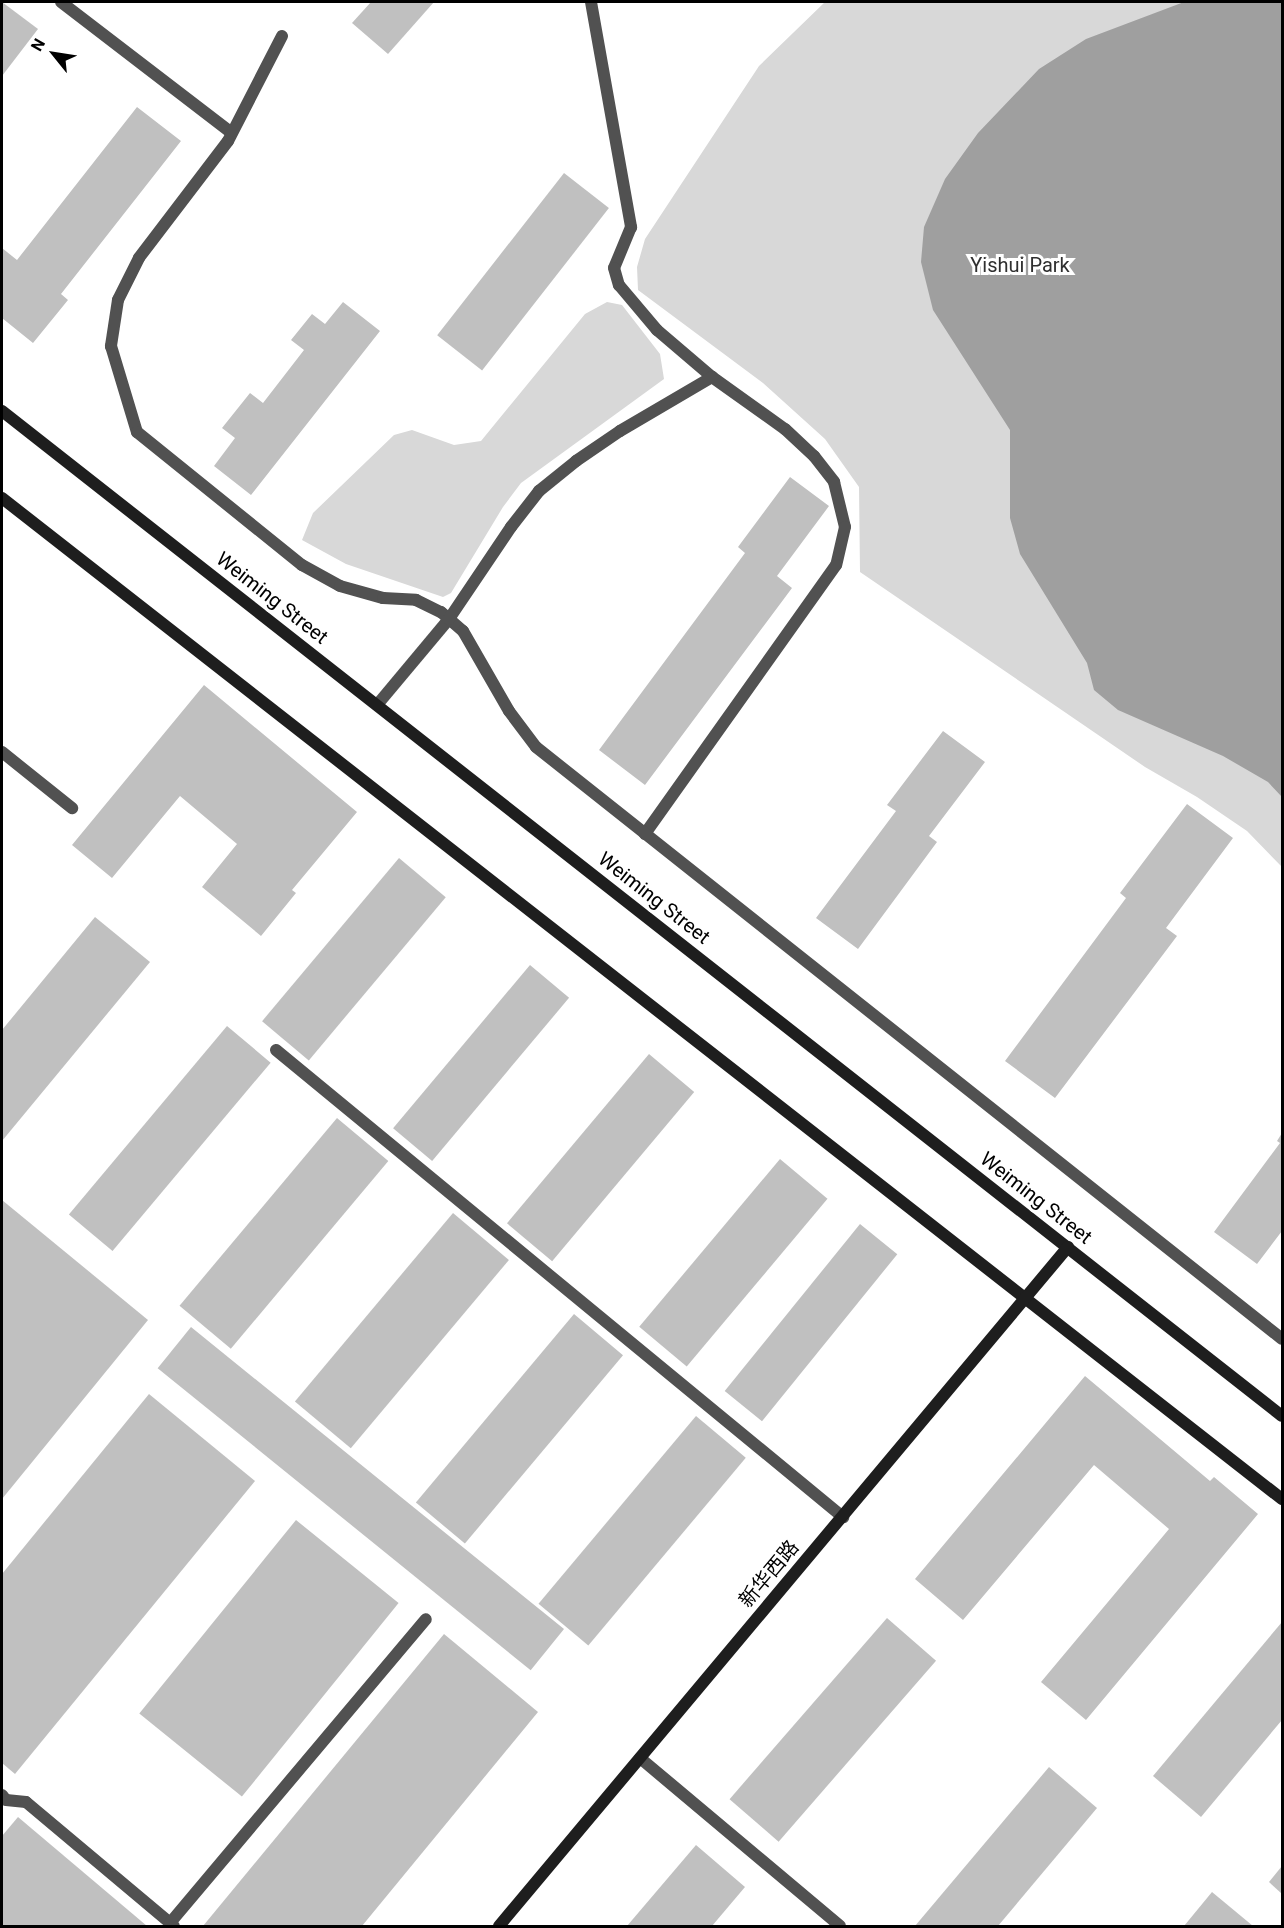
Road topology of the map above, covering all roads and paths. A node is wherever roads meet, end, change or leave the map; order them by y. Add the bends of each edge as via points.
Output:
1 (61, 2) edge
2 (591, 2) edge
3 (282, 36) dead end
4 (232, 133) junction
5 (712, 377) junction
6 (2, 411) edge
7 (2, 498) edge
8 (449, 619) junction
9 (377, 705) junction
10 (2, 752) edge
11 (72, 808) dead end
12 (645, 834) junction
13 (276, 1050) dead end
14 (1068, 1247) junction
15 (1026, 1298) junction
16 (1282, 1339) edge
17 (1282, 1416) edge
18 (1282, 1499) edge
19 (843, 1516) junction
20 (426, 1619) dead end
21 (640, 1758) junction
22 (2, 1796) edge
23 (172, 1925) edge
24 (499, 1926) edge
25 (840, 1926) edge

1 - 4 lane
2 - 5 lane via 631,227 614,268 619,285 657,330
3 - 4 lane
4 - 8 lane via 140,258 118,300 111,346 137,432 302,565 340,586 383,598 416,600
5 - 8 lane via 620,431 538,491
5 - 12 lane via 814,456 834,482 845,526 836,565
6 - 9 street, Weiming Street
7 - 15 street
8 - 9 lane
8 - 12 lane via 464,631 509,711 536,747
9 - 14 street, Weiming Street
10 - 11 lane
12 - 16 lane
13 - 19 lane
14 - 15 street, 新华西路
14 - 17 street, Weiming Street
15 - 18 street
15 - 19 street, 新华西路
19 - 21 street, 新华西路
20 - 23 lane
21 - 24 street, 新华西路
21 - 25 lane
22 - 23 lane via 26,1802

